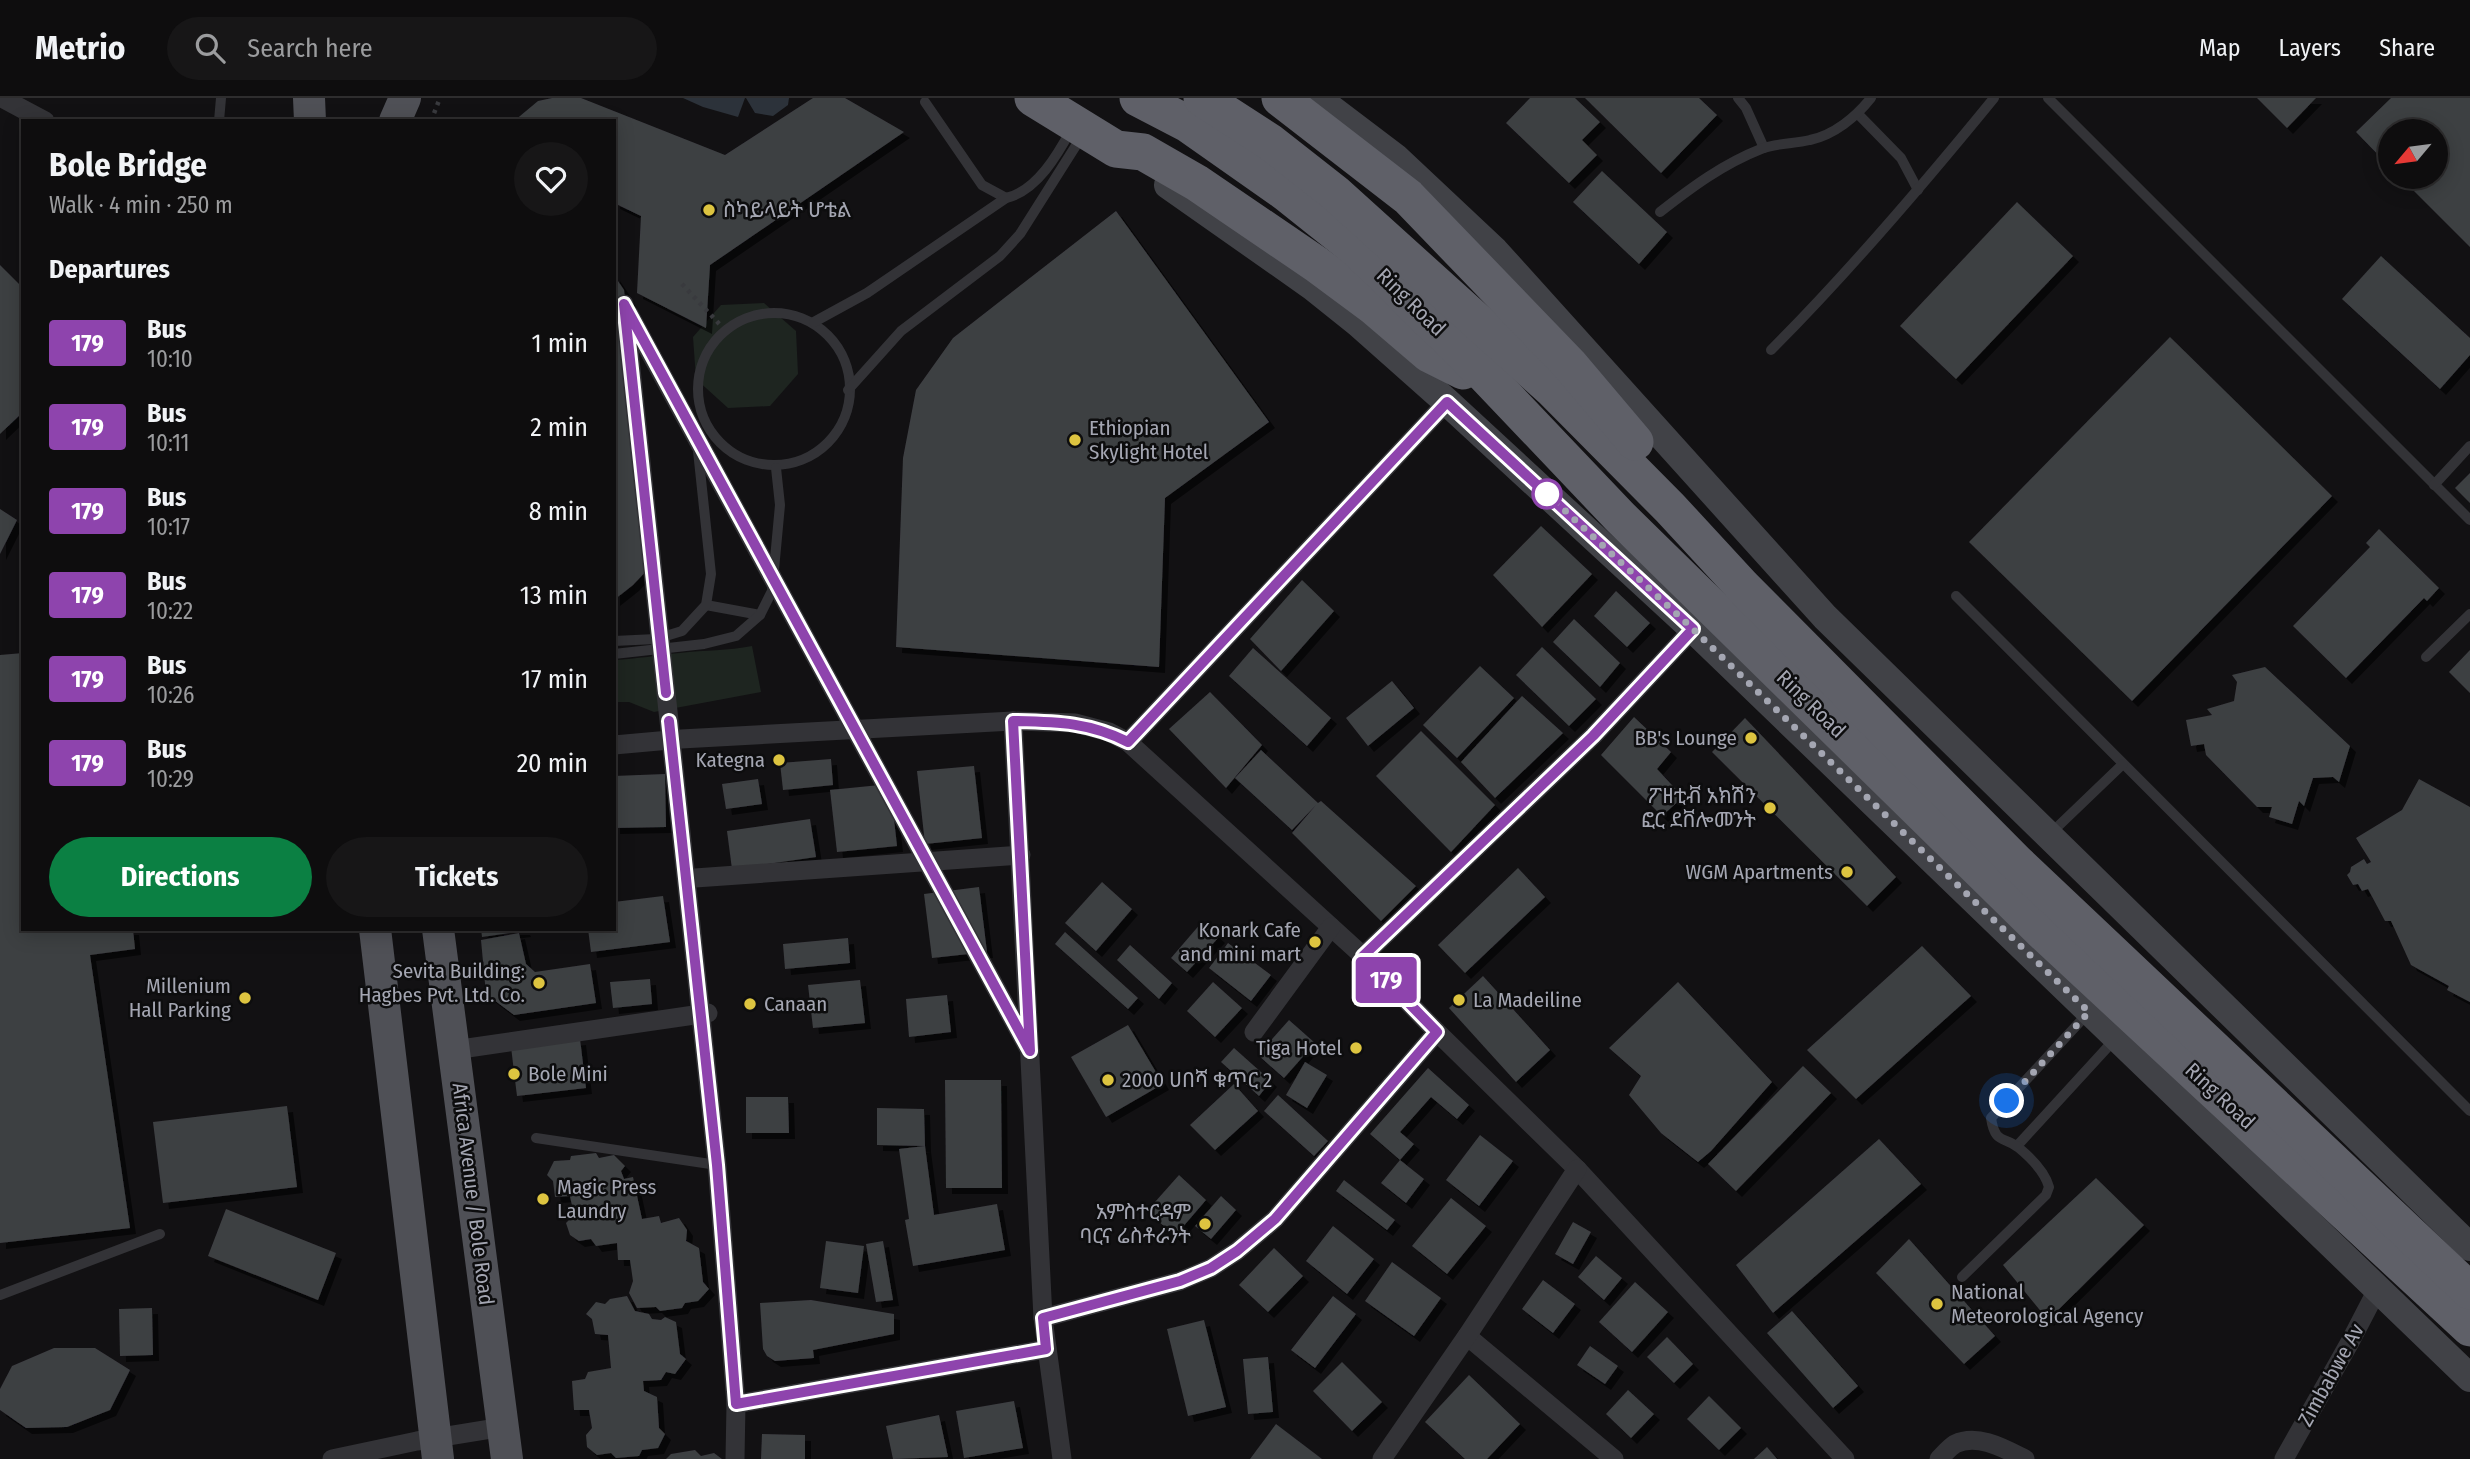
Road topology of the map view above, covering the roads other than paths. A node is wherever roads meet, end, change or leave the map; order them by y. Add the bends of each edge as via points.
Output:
1 (2, 98) edge
2 (221, 98) edge
3 (309, 98) edge
4 (405, 98) edge
5 (1032, 98) edge
6 (1138, 98) edge
7 (1280, 98) edge
8 (1317, 98) edge
9 (1738, 98) edge
10 (1871, 98) edge
11 (1994, 98) edge
12 (2048, 98) edge
13 (925, 102) dead end
14 (1201, 109) edge
15 (1858, 114) junction
16 (41, 119) edge
17 (219, 119) edge
18 (310, 119) edge
19 (396, 119) edge
20 (1080, 127) junction
21 (1764, 148) junction
22 (1116, 149) junction
23 (1918, 190) junction
24 (1006, 198) junction
25 (1660, 212) dead end
26 (624, 304) junction
27 (814, 321) junction
28 (1770, 350) dead end
29 (1485, 375) junction
30 (848, 390) junction
31 (1447, 402) junction
32 (701, 416) junction
33 (2470, 446) edge
34 (776, 468) junction
35 (2434, 485) junction
36 (2470, 520) edge
37 (1742, 586) junction
38 (1955, 596) dead end
39 (706, 605) junction
40 (2470, 614) edge
41 (760, 615) junction
42 (1693, 629) junction
43 (616, 641) edge
44 (616, 654) edge
45 (2426, 657) dead end
46 (1013, 721) junction
47 (681, 739) junction
48 (1128, 742) junction
49 (616, 745) edge
50 (2123, 764) junction
51 (2049, 835) junction
52 (1021, 855) junction
53 (695, 878) junction
54 (1331, 927) junction
55 (376, 931) edge
56 (438, 931) edge
57 (1363, 956) junction
58 (2089, 1012) junction
59 (708, 1013) junction
60 (1254, 1032) dead end
61 (1437, 1032) junction
62 (2116, 1038) junction
63 (454, 1050) junction
64 (1030, 1051) junction
65 (2470, 1111) edge
66 (536, 1138) dead end
67 (2017, 1146) junction
68 (717, 1165) junction
69 (1577, 1169) junction
70 (160, 1234) dead end
71 (2470, 1247) edge
72 (1962, 1277) dead end
73 (2377, 1290) junction
74 (2470, 1291) edge
75 (0, 1295) edge
76 (1043, 1318) junction
77 (2470, 1328) edge
78 (1467, 1336) junction
79 (1046, 1349) junction
80 (2470, 1378) edge
81 (736, 1404) junction
82 (503, 1427) junction
83 (437, 1448) edge
84 (332, 1459) edge
85 (508, 1459) edge
86 (735, 1459) edge
87 (1062, 1459) edge
88 (1382, 1459) edge
89 (1614, 1459) edge
90 (1845, 1459) edge
91 (1939, 1459) edge
92 (2025, 1459) edge
93 (2284, 1459) edge

1 - 16 street
2 - 17 lane
3 - 18 main road
4 - 19 main road
5 - 20 highway
6 - 14 highway, Ring Road
7 - 37 highway via 1408,197 1496,286 1703,522
8 - 51 street via 1396,158 1495,251 1825,617
9 - 21 lane
10 - 15 lane
11 - 23 lane
12 - 35 lane
13 - 24 lane via 982,185
14 - 29 highway, Ring Road via 1286,193 1360,252
14 - 37 highway, Ring Road via 1270,142 1335,193 1552,389
15 - 21 lane via 1811,140
15 - 23 lane via 1901,158
20 - 22 highway
20 - 24 lane via 1027,190
20 - 30 lane via 1020,234 1000,256 901,331
21 - 25 lane via 1705,177
22 - 29 highway via 1143,152 1168,166 1316,264 1429,354 1459,371
22 - 31 street via 1313,286
23 - 28 lane
24 - 27 lane via 867,293
26 - 59 street
26 - 64 street
26 - 68 street
27 - 30 lane via 845,357
27 - 32 lane via 768,310 724,329 698,369
29 - 77 highway, Ring Road via 1630,527 2034,923
30 - 34 lane via 850,409 821,452
31 - 42 street
31 - 48 street
32 - 34 lane via 730,454
32 - 39 lane via 695,434 711,574
33 - 35 lane
34 - 41 lane via 780,505 772,591
35 - 36 lane
37 - 74 highway, Ring Road via 2017,863
38 - 50 lane
39 - 41 lane
39 - 43 lane via 682,631 656,639
40 - 45 lane
41 - 44 lane via 736,636
42 - 57 street via 1593,736
42 - 58 street
46 - 47 street
46 - 48 street via 1075,723
46 - 52 street
47 - 49 street
47 - 53 street
48 - 54 street
50 - 51 lane
50 - 65 lane
51 - 71 street
52 - 53 street
52 - 64 street
53 - 59 street
54 - 57 street
54 - 60 street
55 - 83 main road
56 - 63 main road, Africa Avenue / Bole Road
57 - 61 street
58 - 62 street
58 - 67 lane via 1991,1118 1997,1135
59 - 63 street
61 - 69 street
61 - 76 street via 1275,1219 1237,1251 1180,1281
62 - 67 lane
62 - 73 street
63 - 82 main road, Africa Avenue / Bole Road
64 - 76 street
66 - 68 lane
67 - 72 lane via 2047,1177 2046,1195
68 - 81 street
69 - 78 street
69 - 90 street
70 - 75 lane
73 - 80 street
73 - 93 street, Zimbabwe Av
76 - 79 street
78 - 88 street
78 - 89 street
79 - 81 street
79 - 87 street
81 - 86 street
82 - 83 street
82 - 85 main road, Africa Avenue / Bole Road
83 - 84 street
91 - 92 street via 1955,1444 1970,1440 1992,1443

